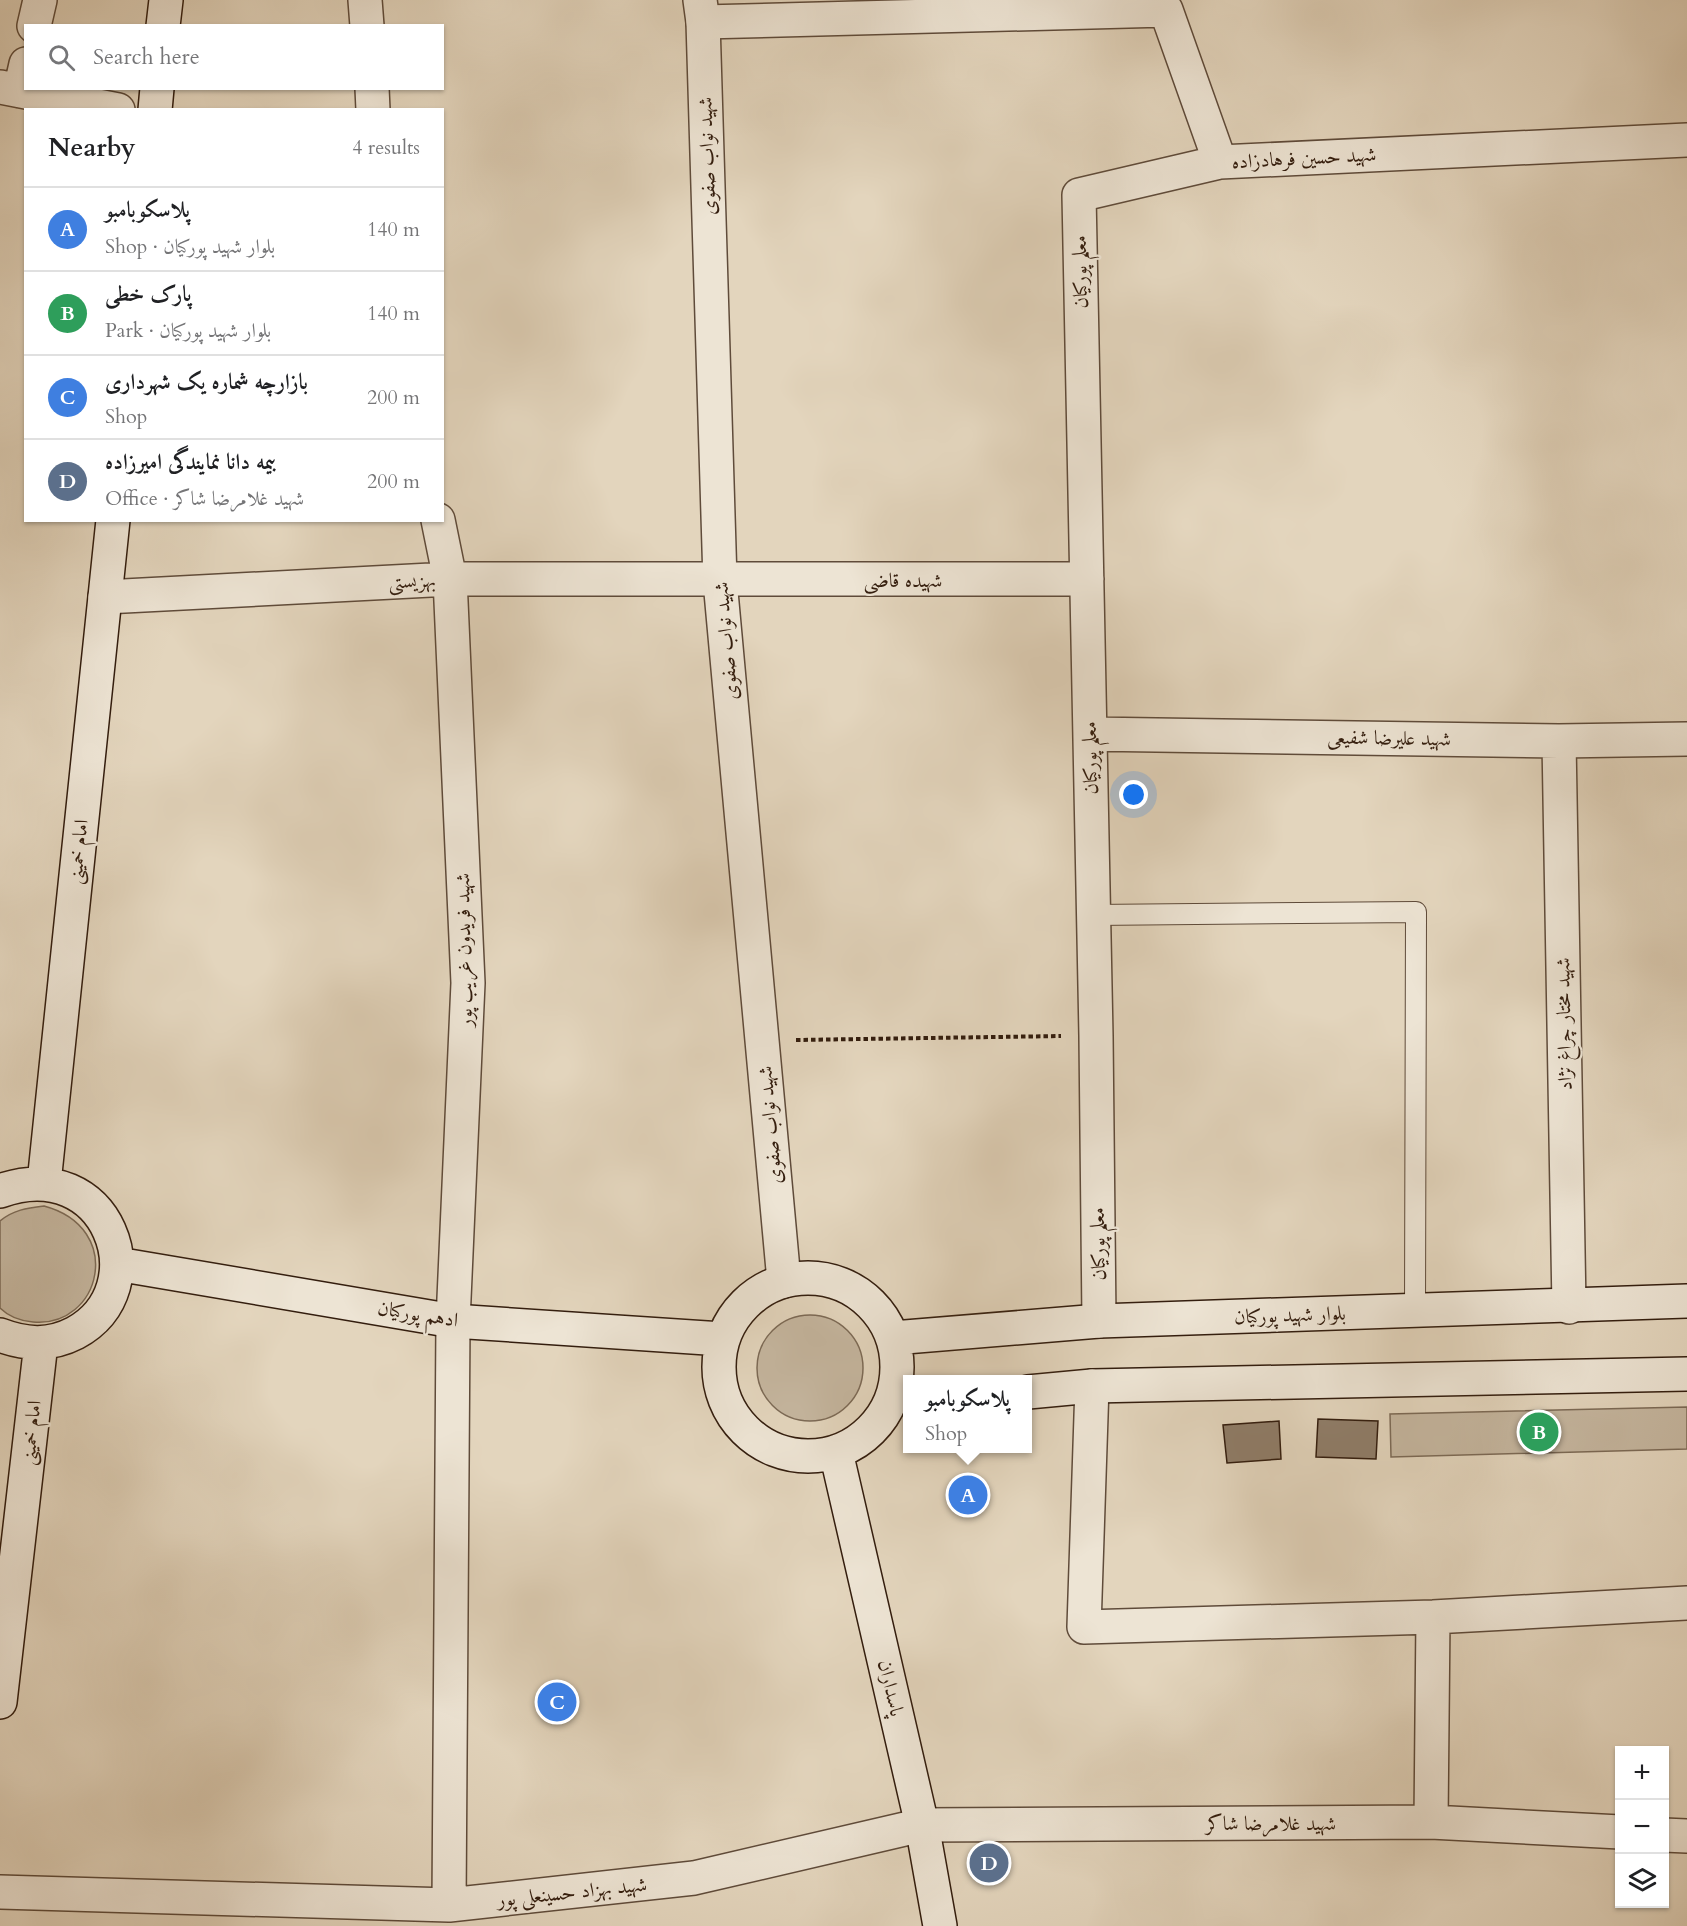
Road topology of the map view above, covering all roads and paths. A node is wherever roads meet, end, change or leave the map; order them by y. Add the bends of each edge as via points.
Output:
1 (40, 0) edge
2 (166, 0) edge
3 (365, 0) edge
4 (702, 11) edge
5 (34, 24) edge
6 (163, 24) edge
7 (367, 24) edge
8 (47, 90) edge
9 (157, 90) edge
10 (372, 90) edge
11 (111, 108) edge
12 (155, 108) edge
13 (374, 108) edge
14 (1687, 140) edge
15 (1220, 162) junction
16 (113, 522) edge
17 (438, 522) edge
18 (450, 579) junction
19 (1087, 579) junction
20 (720, 581) junction
21 (105, 597) junction
22 (1090, 734) junction
23 (1687, 740) edge
24 (1559, 741) junction
25 (1093, 915) junction
26 (1096, 1036) junction
27 (762, 1041) junction
28 (44, 1183) junction
29 (0, 1191) edge
30 (117, 1264) junction
31 (784, 1281) junction
32 (1687, 1301) edge
33 (1569, 1307) junction
34 (1414, 1312) junction
35 (453, 1321) junction
36 (1099, 1321) junction
37 (0, 1335) edge
38 (892, 1338) junction
39 (722, 1339) junction
40 (41, 1343) junction
41 (1687, 1374) edge
42 (1092, 1386) junction
43 (1032, 1392) edge
44 (898, 1405) edge
45 (836, 1452) junction
46 (1687, 1603) edge
47 (1433, 1617) junction
48 (0, 1702) edge
49 (1431, 1822) junction
50 (922, 1825) junction
51 (1615, 1832) edge
52 (1669, 1835) edge
53 (1687, 1836) edge
54 (0, 1892) edge
55 (449, 1905) junction
56 (940, 1926) edge

1 - 5 street
2 - 6 street
3 - 7 street
4 - 15 street, شهید حسین فرهادزاده via 1167,10
4 - 20 street, شهید نواب صفوی
8 - 11 street
9 - 12 street
10 - 13 street
14 - 15 street, شهید حسین فرهادزاده
15 - 19 street, معلم پورکیان via 1079,195
16 - 21 street, امام خمینی
17 - 18 street, شهید فریدون غریب پور
18 - 20 street, بهزیستی
18 - 21 street, بهزیستی
18 - 35 street, شهید فریدون غریب پور via 468,983
19 - 20 street, شهیده قاضی
19 - 22 street, معلم پورکیان
20 - 27 street, شهید نواب صفوی
21 - 28 street, امام خمینی
22 - 24 street, شهید علیرضا شفیعی
22 - 25 street, معلم پورکیان
23 - 24 street, شهید علیرضا شفیعی
24 - 33 street, شهید مختار چراغ نژاد
25 - 26 street, معلم پورکیان
25 - 34 lane via 1416,912
26 - 27 path
26 - 36 street, معلم پورکیان
27 - 31 street, شهید نواب صفوی
28 - 29 street via 19,1184
28 - 30 street via 67,1188 104,1218 114,1240
30 - 35 street, ادهم پورکیان
30 - 40 street via 106,1302 85,1327 64,1338
31 - 38 street via 811,1278 838,1282 861,1295 881,1314
31 - 39 street via 758,1293 736,1313
32 - 33 street, بلوار شهید پورکیان
33 - 34 street, بلوار شهید پورکیان
34 - 36 street, بلوار شهید پورکیان
35 - 39 street, ادهم پورکیان
35 - 55 street, شهید فریدون غریب پور
36 - 38 street, بلوار شهید پورکیان
37 - 40 street
38 - 44 street
39 - 45 street via 718,1367 722,1395 735,1420 755,1440 780,1453 808,1456
40 - 48 street, امام خمینی
41 - 42 street
42 - 43 street
42 - 47 street via 1084,1627
44 - 45 street via 857,1442
45 - 50 street, پاسداران
46 - 47 street
47 - 49 street
49 - 50 street, شهید غلامرضا شاکر
49 - 51 street, شهید غلامرضا شاکر
50 - 55 street, شهید بهزاد حسینعلی پور via 694,1878
50 - 56 street, پاسداران
52 - 53 street
54 - 55 street, شهید بهزاد حسینعلی پور

